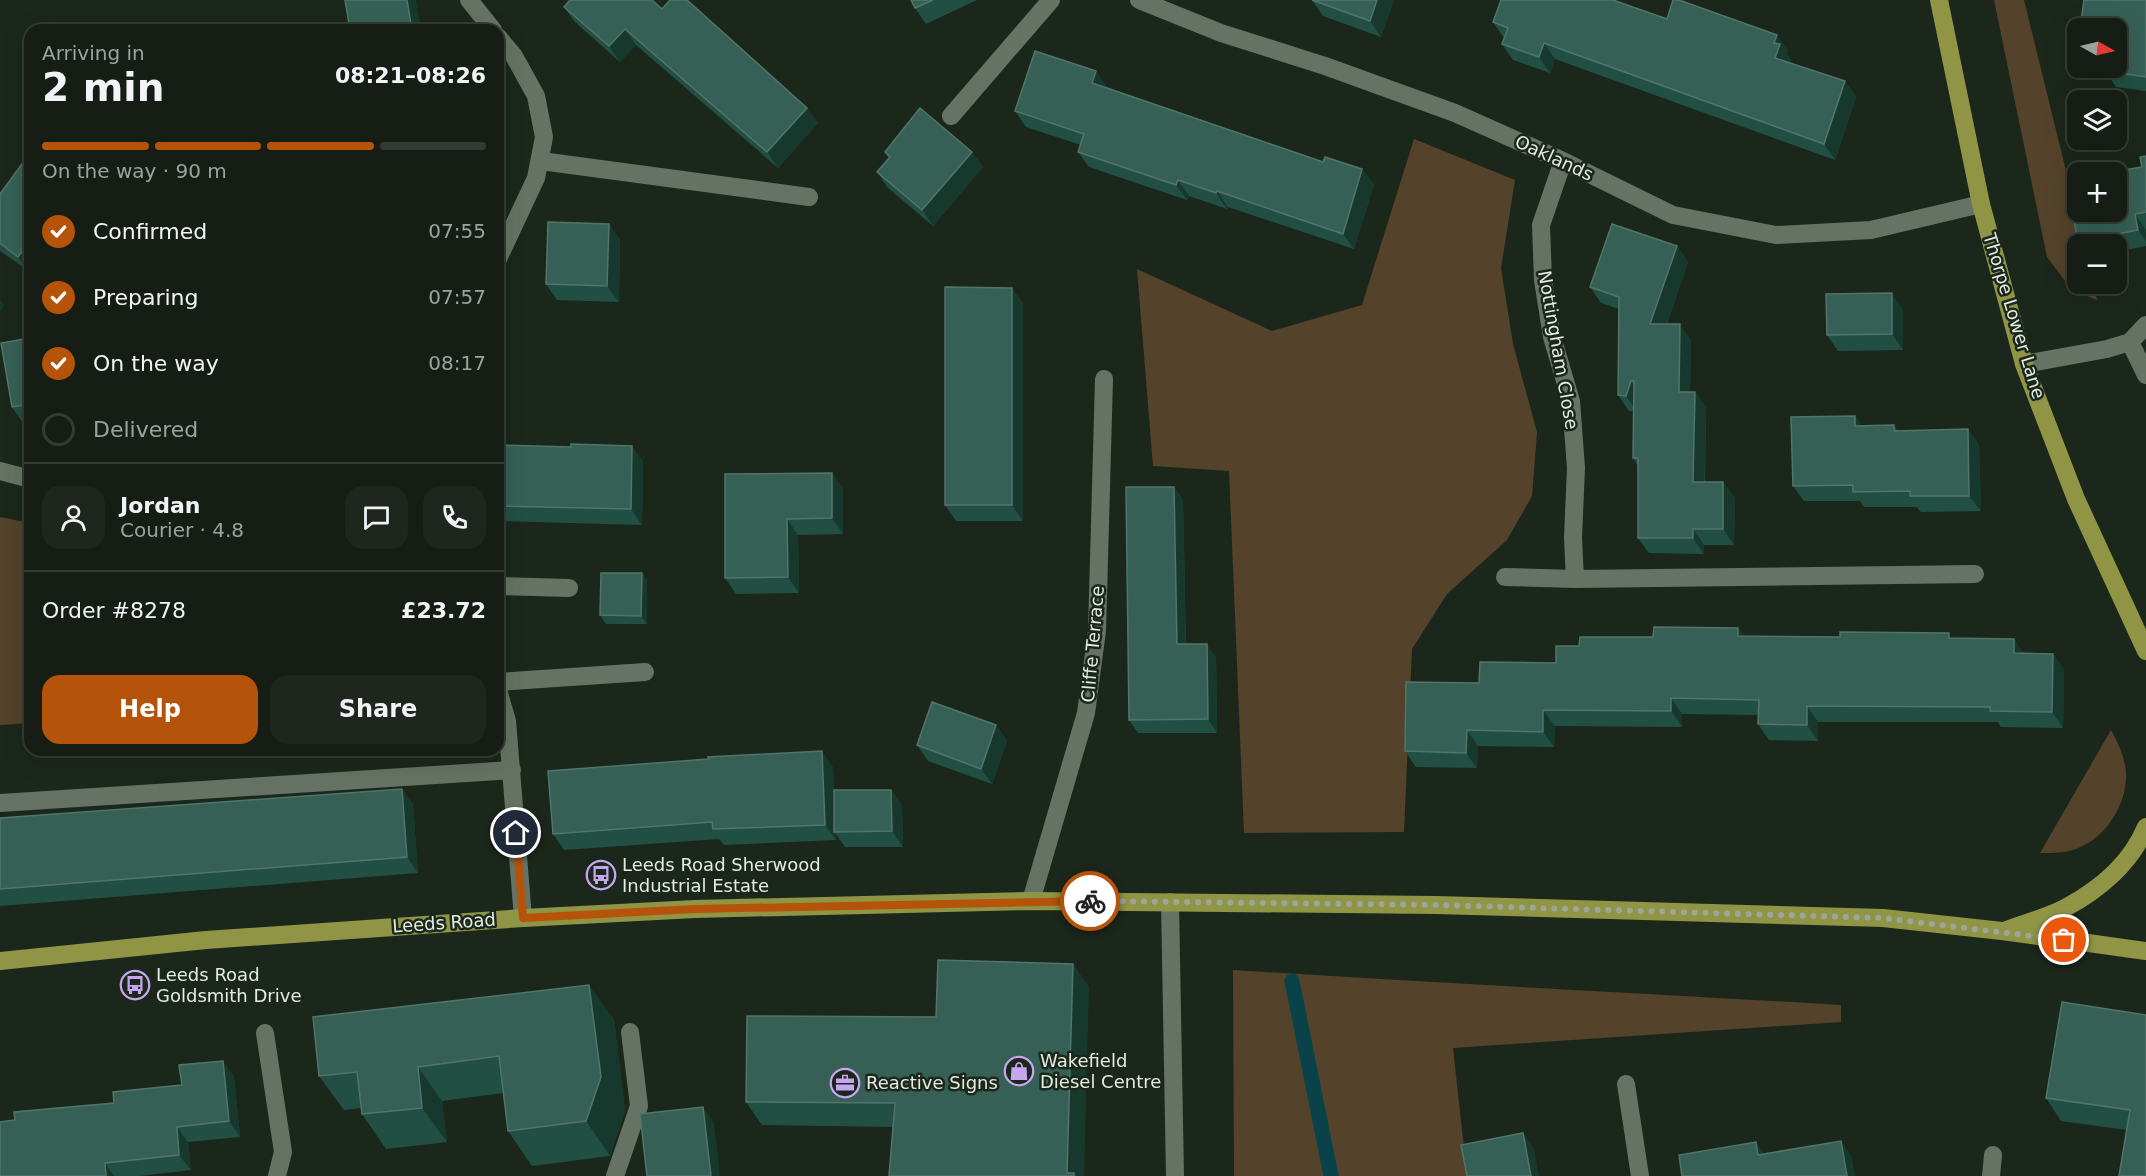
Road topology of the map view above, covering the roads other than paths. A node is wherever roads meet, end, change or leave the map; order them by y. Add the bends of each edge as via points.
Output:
1 (469, 0) edge
2 (1051, 0) edge
3 (1139, 0) edge
4 (1939, 0) edge
5 (487, 24) edge
6 (504, 44) edge
7 (951, 116) dead end
8 (541, 161) junction
9 (1563, 161) junction
10 (809, 197) dead end
11 (1981, 204) junction
12 (504, 246) edge
13 (2146, 324) edge
14 (2130, 342) junction
15 (2024, 364) junction
16 (2146, 375) edge
17 (1104, 379) dead end
18 (0, 471) edge
19 (24, 477) edge
20 (1975, 574) dead end
21 (1505, 577) dead end
22 (1575, 579) junction
23 (504, 586) edge
24 (569, 588) dead end
25 (2146, 651) edge
26 (645, 672) dead end
27 (504, 682) edge
28 (504, 711) edge
29 (512, 770) junction
30 (0, 803) edge
31 (2146, 827) edge
32 (1031, 901) junction
33 (1170, 902) junction
34 (523, 918) junction
35 (2002, 931) junction
36 (2146, 951) edge
37 (0, 961) edge
38 (630, 1032) dead end
39 (265, 1033) dead end
40 (1626, 1084) dead end
41 (1993, 1155) dead end
42 (277, 1176) edge
43 (615, 1176) edge
44 (1175, 1176) edge
45 (1640, 1176) edge
46 (1991, 1176) edge

1 - 5 street
2 - 7 street
3 - 9 street, Oaklands via 1221,33 1455,113
4 - 11 main road, Thorpe Lower Lane
6 - 8 street via 536,96 544,137
8 - 10 street
8 - 12 street
9 - 11 street, Oaklands via 1673,215 1776,235 1871,230
9 - 22 street, Nottingham Close via 1541,225 1543,280 1552,337 1571,402 1576,468
11 - 15 main road, Thorpe Lower Lane
13 - 14 street
14 - 15 street
14 - 16 street
15 - 25 main road, Thorpe Lower Lane via 2076,499
17 - 32 street, Cliffe Terrace via 1097,631 1086,713
18 - 19 street
20 - 22 street
21 - 22 street
23 - 24 street
26 - 27 street
28 - 29 street
29 - 30 street
29 - 34 street
31 - 35 main road via 2138,847 2106,881 2064,908
32 - 33 main road, Leeds Road
32 - 34 main road, Leeds Road via 695,909
33 - 35 main road, Leeds Road via 1436,905 1871,918
33 - 44 street
34 - 37 main road, Leeds Road via 206,940
35 - 36 main road, Leeds Road
38 - 43 street via 639,1106
39 - 42 street via 283,1152
40 - 45 street
41 - 46 street

